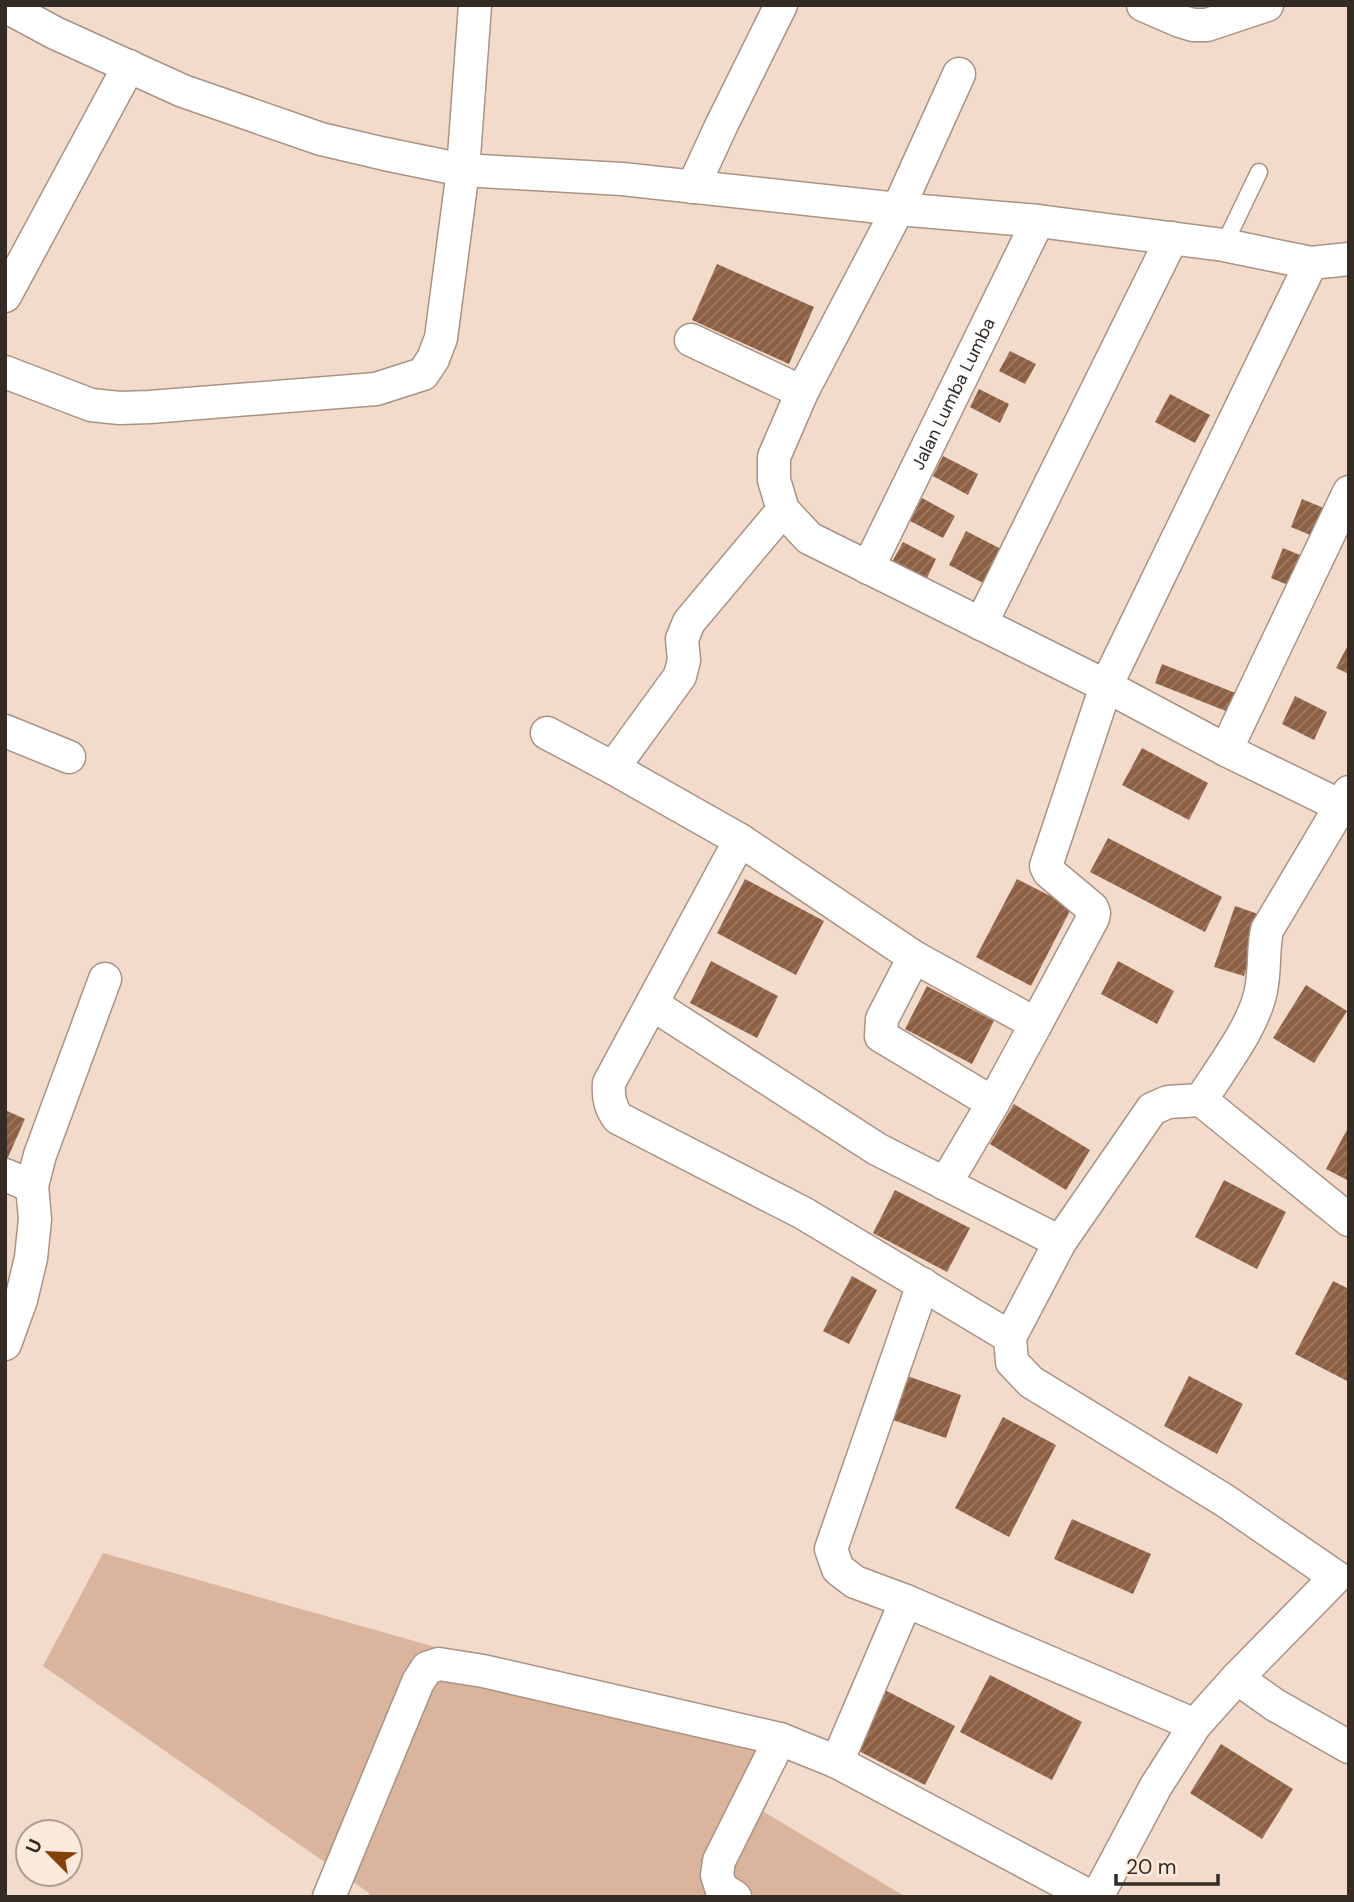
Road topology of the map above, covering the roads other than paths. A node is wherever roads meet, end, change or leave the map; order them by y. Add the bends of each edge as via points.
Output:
1 (475, 5) edge
2 (780, 5) edge
3 (1143, 5) edge
4 (1267, 5) edge
5 (5, 6) edge
6 (129, 66) junction
7 (959, 74) dead end
8 (463, 170) junction
9 (1259, 172) dead end
10 (694, 187) junction
11 (898, 209) junction
12 (1038, 221) junction
13 (1172, 239) junction
14 (1224, 245) junction
15 (1349, 259) edge
16 (1311, 262) junction
17 (5, 296) edge
18 (691, 340) dead end
19 (5, 372) edge
20 (802, 392) junction
21 (1349, 492) edge
22 (783, 510) junction
23 (868, 568) junction
24 (981, 624) junction
25 (1106, 686) junction
26 (5, 732) edge
27 (547, 733) dead end
28 (1226, 750) junction
29 (69, 757) dead end
30 (613, 768) junction
31 (1346, 803) edge
32 (740, 840) junction
33 (914, 957) junction
34 (105, 979) dead end
35 (652, 1004) junction
36 (1036, 1024) junction
37 (1201, 1100) junction
38 (993, 1103) junction
39 (19, 1181) edge
40 (945, 1184) junction
41 (1349, 1220) edge
42 (1060, 1242) junction
43 (923, 1284) junction
44 (1010, 1337) junction
45 (5, 1344) edge
46 (1342, 1570) edge
47 (906, 1601) junction
48 (1237, 1678) junction
49 (1195, 1725) junction
50 (780, 1739) junction
51 (1349, 1747) edge
52 (837, 1762) junction
53 (329, 1897) edge
54 (735, 1897) edge
55 (1091, 1897) edge
56 (1097, 1897) edge

1 - 8 street
2 - 10 street
3 - 4 street via 1193,25 1208,25
5 - 6 street
6 - 8 street via 183,91 321,139
6 - 17 street
7 - 11 street
8 - 10 street
8 - 19 street via 441,338 423,374 376,389 120,408 91,405
9 - 14 lane
10 - 11 street
11 - 12 street
11 - 20 street
12 - 13 street
12 - 23 street, Jalan Lumba Lumba
13 - 14 street
13 - 24 street
14 - 16 street
15 - 16 street
16 - 25 street
18 - 20 street
20 - 22 street via 774,457 774,480
21 - 28 street
22 - 23 street via 809,538
22 - 30 street via 689,622 682,639 680,676
23 - 24 street
24 - 25 street
25 - 28 street
25 - 36 street via 1046,866 1092,908 1093,918
26 - 29 street
27 - 30 street
28 - 31 street
30 - 32 street
31 - 37 street via 1267,930 1257,1004
32 - 33 street
32 - 35 street
33 - 36 street
33 - 38 street via 882,1019 881,1036
34 - 39 street via 40,1155
35 - 40 street via 877,1149
35 - 43 street via 609,1083 610,1103 618,1118 803,1213
36 - 38 street
37 - 41 street
37 - 42 street via 1168,1102 1152,1109
38 - 40 street
39 - 45 street via 35,1219 21,1300
40 - 42 street
42 - 44 street
43 - 44 street
43 - 47 street via 831,1549 838,1569 855,1582
44 - 46 street via 1012,1362 1031,1382
46 - 48 street
47 - 49 street
47 - 52 street
48 - 49 street
48 - 51 street
49 - 56 street via 1156,1786
50 - 52 street
50 - 53 street via 483,1671 439,1664 426,1668
50 - 54 street via 719,1861 721,1888
52 - 55 street

